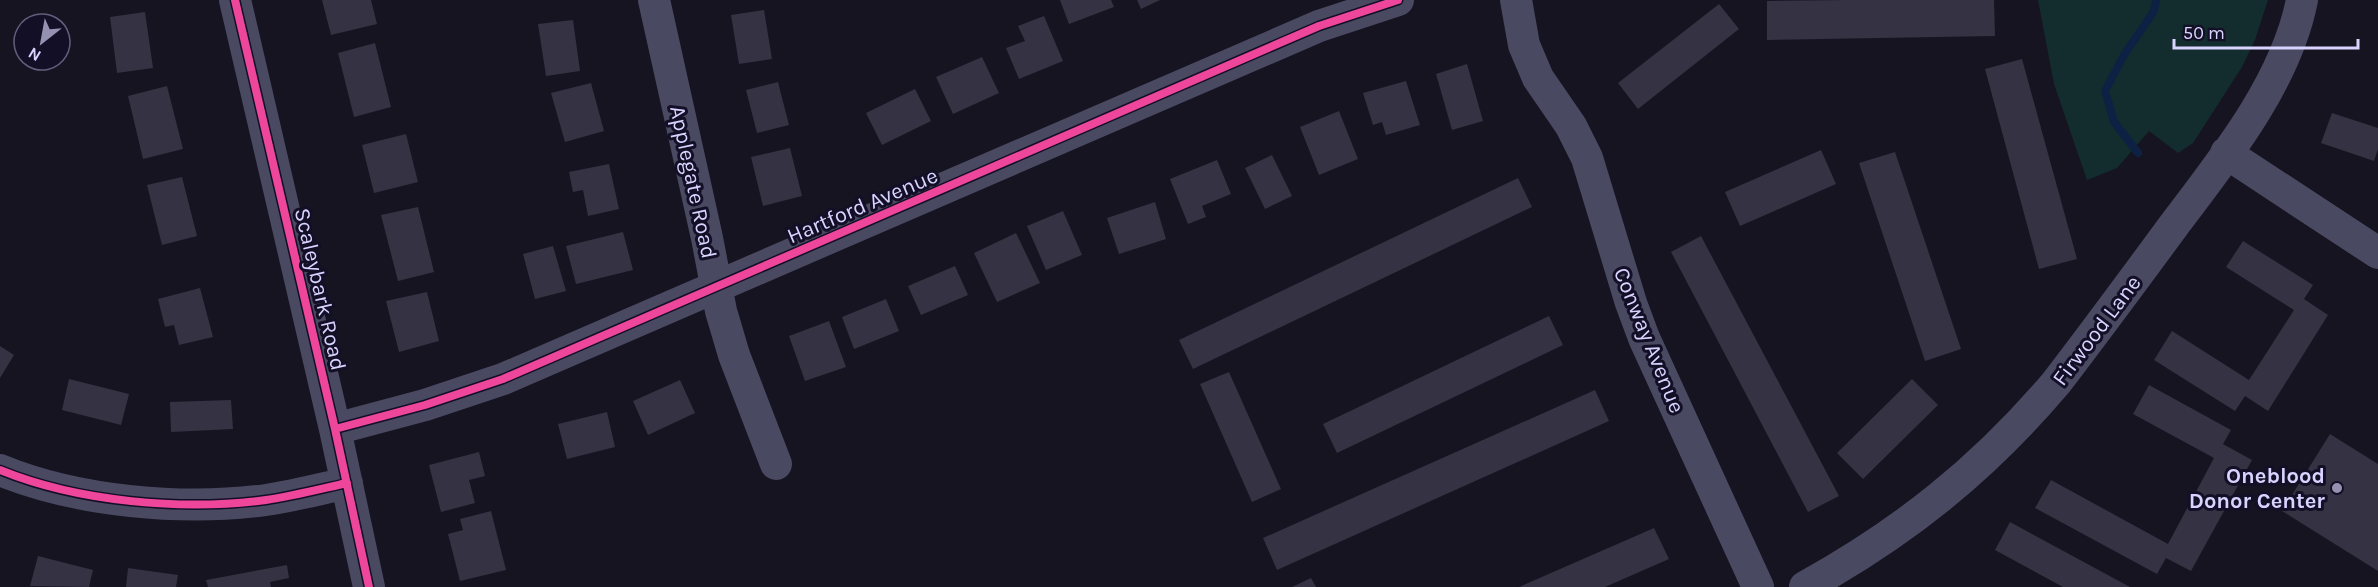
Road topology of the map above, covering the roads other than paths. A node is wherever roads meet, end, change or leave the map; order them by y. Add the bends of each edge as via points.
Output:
1 (235, 0) edge
2 (654, 0) edge
3 (1398, 0) edge
4 (1516, 0) edge
5 (2302, 0) edge
6 (2226, 153) junction
7 (2378, 253) edge
8 (716, 288) junction
9 (335, 429) junction
10 (776, 464) dead end
11 (0, 470) edge
12 (347, 483) junction
13 (369, 587) edge
14 (1758, 587) edge
15 (1805, 587) edge

1 - 9 street, Scaleybark Road
2 - 8 street, Applegate Road
3 - 8 street, Hartford Avenue via 1318,26
4 - 14 street, Conway Avenue via 1524,45 1538,78 1571,126 1587,158 1644,338
5 - 6 street, Firwood Lane via 2283,62
6 - 7 street
6 - 15 street, Firwood Lane via 2032,412 1979,465 1921,513 1860,556
8 - 9 street, Hartford Avenue via 503,379
8 - 10 street, Applegate Road via 734,355
9 - 12 street, Scaleybark Road
11 - 12 street via 70,490 169,504 267,500
12 - 13 street, Scaleybark Road

